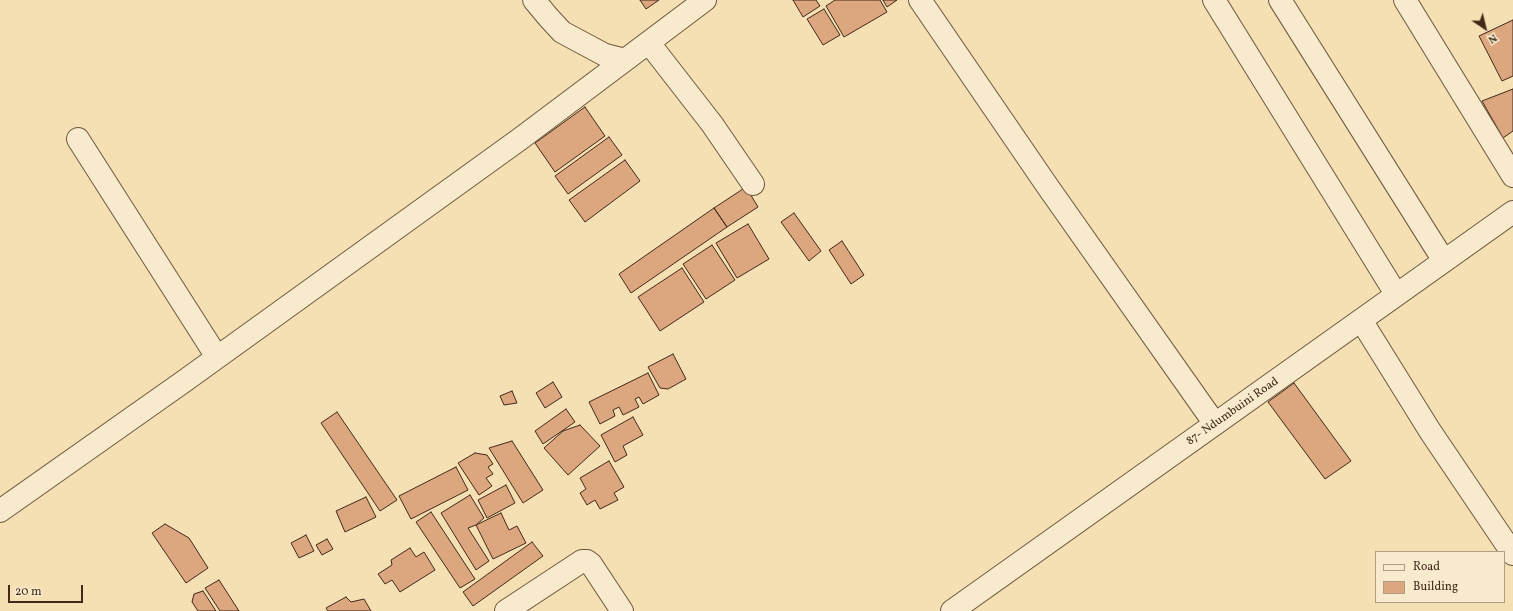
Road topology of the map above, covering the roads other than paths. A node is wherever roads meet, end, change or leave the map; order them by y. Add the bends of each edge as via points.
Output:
1 (534, 0) edge
2 (705, 0) edge
3 (920, 0) edge
4 (1214, 0) edge
5 (1280, 0) edge
6 (1405, 0) edge
7 (649, 43) junction
8 (625, 60) junction
9 (78, 139) dead end
10 (1513, 176) edge
11 (753, 184) dead end
12 (1513, 212) edge
13 (1444, 261) junction
14 (1396, 294) junction
15 (1361, 320) junction
16 (217, 357) junction
17 (1215, 424) junction
18 (0, 511) edge
19 (1513, 554) edge
20 (506, 611) edge
21 (622, 611) edge
22 (952, 611) edge

1 - 8 street via 562,32 605,55
2 - 7 street
3 - 17 street
4 - 14 street
5 - 13 street
6 - 10 street
7 - 8 street
7 - 11 street via 712,124
8 - 16 street via 520,139
9 - 16 street
12 - 13 street, 87- Ndumbuini Road
13 - 14 street, 87- Ndumbuini Road
14 - 15 street, 87- Ndumbuini Road
15 - 17 street, 87- Ndumbuini Road
15 - 19 street via 1430,431
16 - 18 street
17 - 22 street, 87- Ndumbuini Road
20 - 21 street via 582,561 591,564

